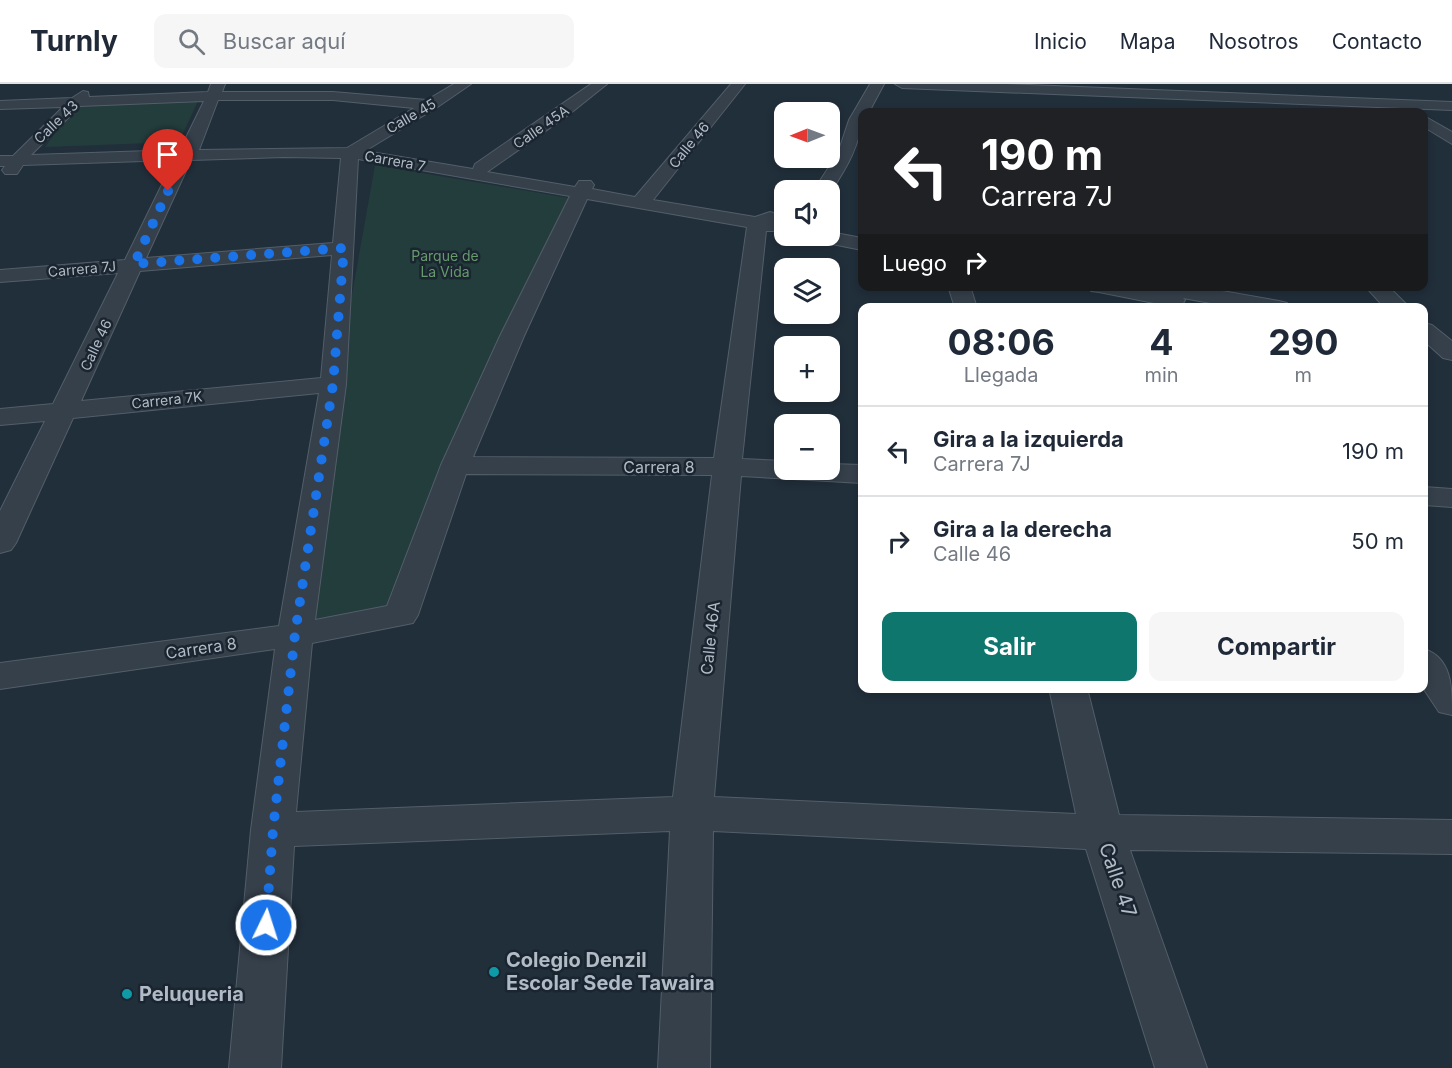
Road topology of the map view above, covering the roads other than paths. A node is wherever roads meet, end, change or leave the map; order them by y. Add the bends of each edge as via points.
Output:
1 (92, 84) edge
2 (464, 84) edge
3 (600, 84) edge
4 (738, 84) edge
5 (877, 84) edge
6 (902, 84) edge
7 (1024, 87) edge
8 (1152, 89) edge
9 (1370, 89) dead end
10 (216, 90) edge
11 (1056, 91) junction
12 (78, 102) junction
13 (1395, 104) junction
14 (0, 105) edge
15 (431, 105) junction
16 (1452, 106) edge
17 (1064, 107) dead end
18 (864, 108) edge
19 (1173, 108) edge
20 (1402, 108) edge
21 (858, 118) edge
22 (1428, 124) edge
23 (1452, 139) edge
24 (354, 150) junction
25 (188, 152) junction
26 (854, 153) edge
27 (0, 155) edge
28 (21, 157) junction
29 (0, 160) edge
30 (481, 168) junction
31 (831, 180) edge
32 (0, 183) edge
33 (583, 189) junction
34 (642, 200) junction
35 (774, 222) edge
36 (840, 230) edge
37 (858, 233) edge
38 (840, 240) edge
39 (858, 243) edge
40 (344, 248) junction
41 (134, 264) junction
42 (0, 276) edge
43 (1136, 291) edge
44 (1380, 291) edge
45 (1166, 295) edge
46 (1196, 303) edge
47 (1236, 303) edge
48 (1394, 303) edge
49 (1428, 336) edge
50 (1452, 336) edge
51 (1428, 339) edge
52 (1452, 354) edge
53 (333, 384) junction
54 (65, 410) junction
55 (0, 417) edge
56 (455, 465) junction
57 (727, 467) junction
58 (858, 474) edge
59 (1428, 496) edge
60 (1452, 498) edge
61 (0, 543) edge
62 (295, 634) junction
63 (1428, 667) edge
64 (0, 676) edge
65 (1069, 693) edge
66 (1452, 702) edge
67 (692, 813) junction
68 (273, 830) junction
69 (1102, 832) junction
70 (1452, 837) edge
71 (255, 1068) edge
72 (684, 1068) edge
73 (1181, 1068) edge

1 - 12 street, Calle 43
2 - 15 street, Calle 45
3 - 30 street, Calle 45A
4 - 34 street, Calle 46
5 - 18 street
6 - 7 street
7 - 11 street
8 - 11 street
8 - 13 street
8 - 19 street
9 - 13 street
10 - 12 street
10 - 15 street
10 - 25 street
11 - 17 street via 1065,101
12 - 14 street
12 - 28 street, Calle 43
13 - 16 street
13 - 20 street
15 - 24 street, Calle 45
21 - 26 street
22 - 23 street
24 - 25 street, Carrera 7
24 - 30 street, Carrera 7
24 - 33 street, Carrera 7
24 - 40 street
25 - 28 street, Carrera 7
25 - 41 street, Calle 46
26 - 31 street
27 - 28 street, Carrera 7
28 - 29 street, Carrera 7
28 - 32 street
30 - 33 street, Carrera 7
33 - 34 street, Carrera 7
33 - 56 street
34 - 35 street, Carrera 7
35 - 57 street, Calle 46A
36 - 37 street
38 - 39 street
40 - 41 street, Carrera 7J
40 - 53 street
41 - 42 street, Carrera 7J
41 - 54 street, Calle 46
43 - 45 street
44 - 48 street
45 - 46 street
45 - 47 street
49 - 50 street
51 - 52 street
53 - 54 street, Carrera 7K
53 - 62 street
54 - 55 street, Carrera 7K
54 - 61 street, Calle 46
56 - 57 street, Carrera 8
56 - 62 street, Carrera 8 via 401,615
57 - 58 street, Carrera 8
57 - 67 street, Calle 46A
59 - 60 street
62 - 64 street, Carrera 8
62 - 68 street
63 - 66 street
65 - 69 street, Calle 47
67 - 68 street
67 - 69 street
67 - 72 street, Calle 46A
68 - 71 street
69 - 70 street
69 - 73 street, Calle 47

